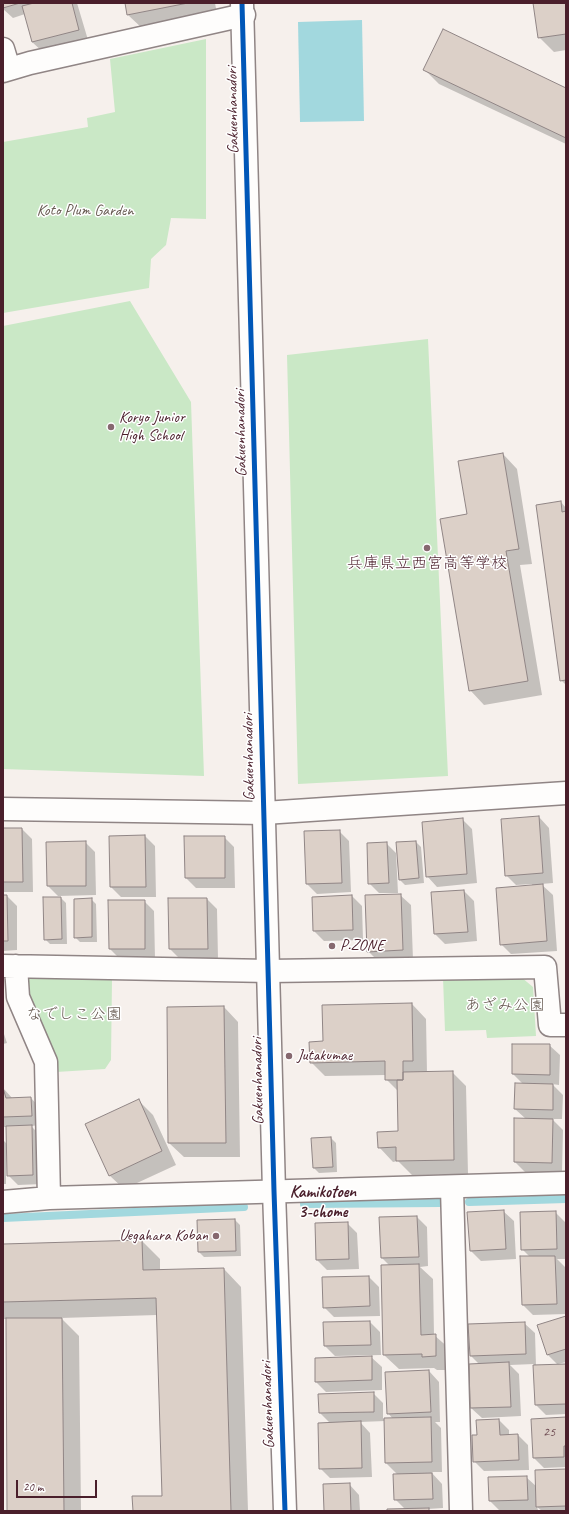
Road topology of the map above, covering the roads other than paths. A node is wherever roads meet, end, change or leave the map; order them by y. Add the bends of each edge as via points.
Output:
1 (243, 9) edge
2 (5, 63) edge
3 (566, 793) edge
4 (3, 809) edge
5 (264, 813) junction
6 (10, 966) edge
7 (269, 972) junction
8 (566, 1025) edge
9 (566, 1183) edge
10 (452, 1188) junction
11 (274, 1192) junction
12 (49, 1198) junction
13 (3, 1202) edge
14 (285, 1511) edge
15 (461, 1511) edge

1 - 2 street
1 - 5 street, Gakuenhanadori
3 - 5 street
4 - 5 street
5 - 7 street, Gakuenhanadori
6 - 7 street
6 - 12 street via 18,997 46,1062
7 - 8 street via 545,967 550,1025
7 - 11 street, Gakuenhanadori
9 - 10 street
10 - 11 street
10 - 15 street
11 - 12 street
11 - 14 street, Gakuenhanadori
12 - 13 street

